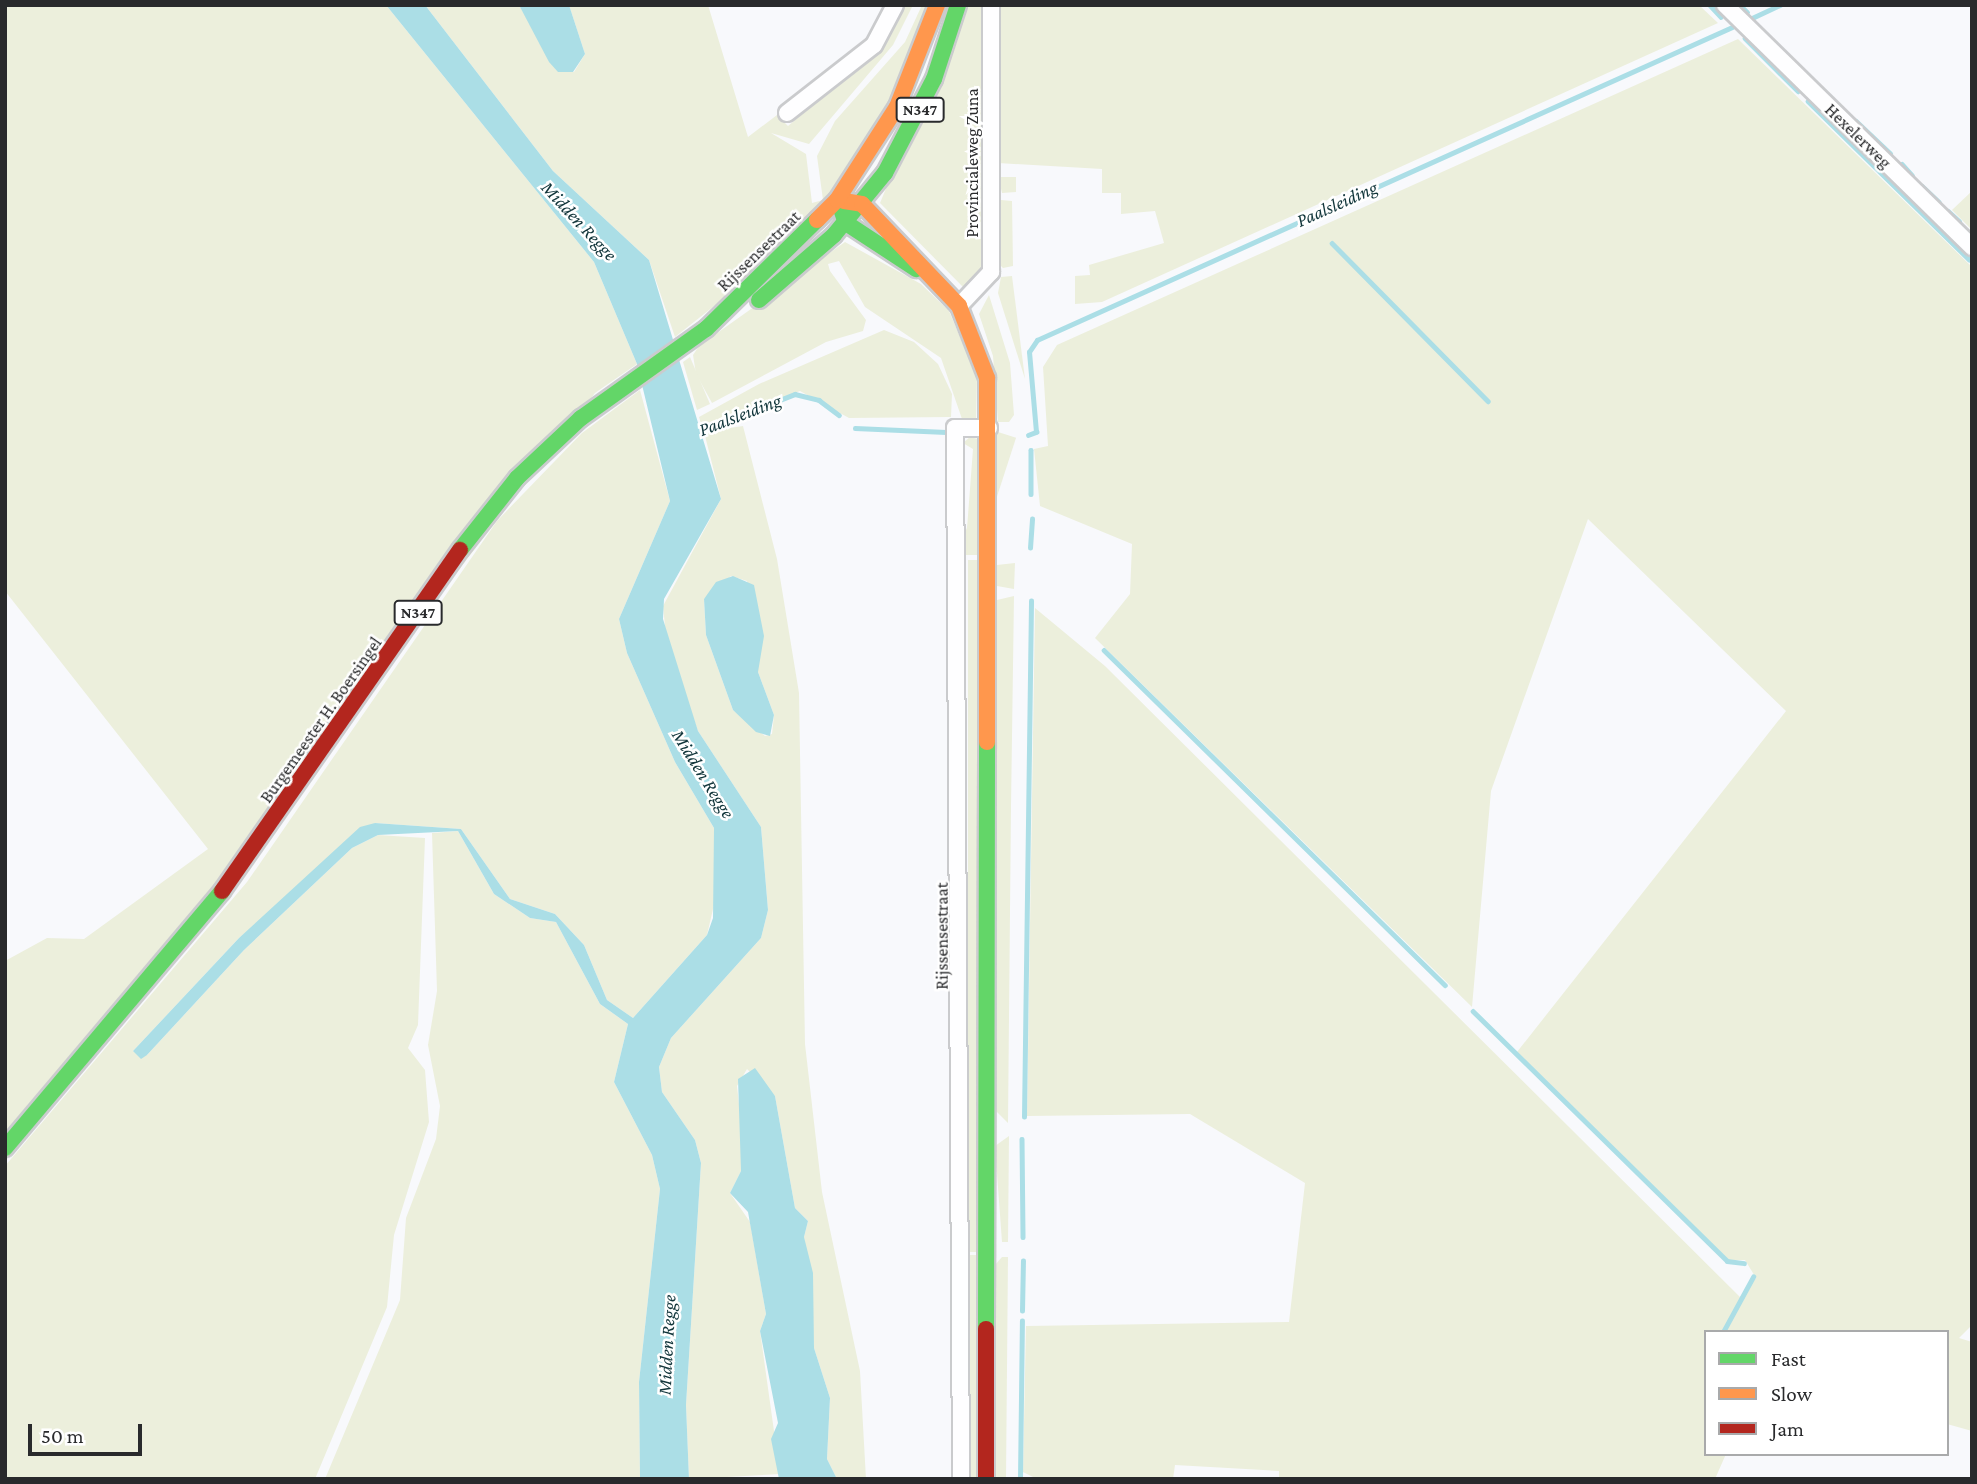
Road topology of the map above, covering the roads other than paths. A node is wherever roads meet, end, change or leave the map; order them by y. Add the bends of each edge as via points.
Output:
1 (895, 5) edge
2 (937, 5) edge
3 (958, 5) edge
4 (991, 5) edge
5 (1725, 5) edge
6 (788, 113) dead end
7 (837, 200) junction
8 (862, 204) junction
9 (846, 223) junction
10 (1972, 247) edge
11 (937, 283) junction
12 (959, 306) junction
13 (706, 329) junction
14 (690, 339) joint
15 (989, 428) junction
16 (5, 1148) edge
17 (961, 1479) edge
18 (986, 1479) edge

1 - 6 street via 874,44
2 - 7 main road, N347 via 897,107
3 - 8 main road, N347 via 917,117
4 - 12 street, Provincialeweg Zuna via 991,272
5 - 10 street, Hexelerweg
7 - 8 main road
7 - 9 main road
7 - 13 main road, Rijssensestraat / N347
8 - 9 main road, N347
8 - 11 main road
9 - 11 main road
9 - 13 main road, Rijssensestraat / N347 via 742,313
11 - 12 main road
12 - 15 main road via 984,359
13 - 14 main road, Rijssensestraat / N347
14 - 16 main road, Burgemeester H. Boersingel / N347 via 544,450 480,522 239,871
15 - 17 street, Rijssensestraat via 955,428
15 - 18 main road

